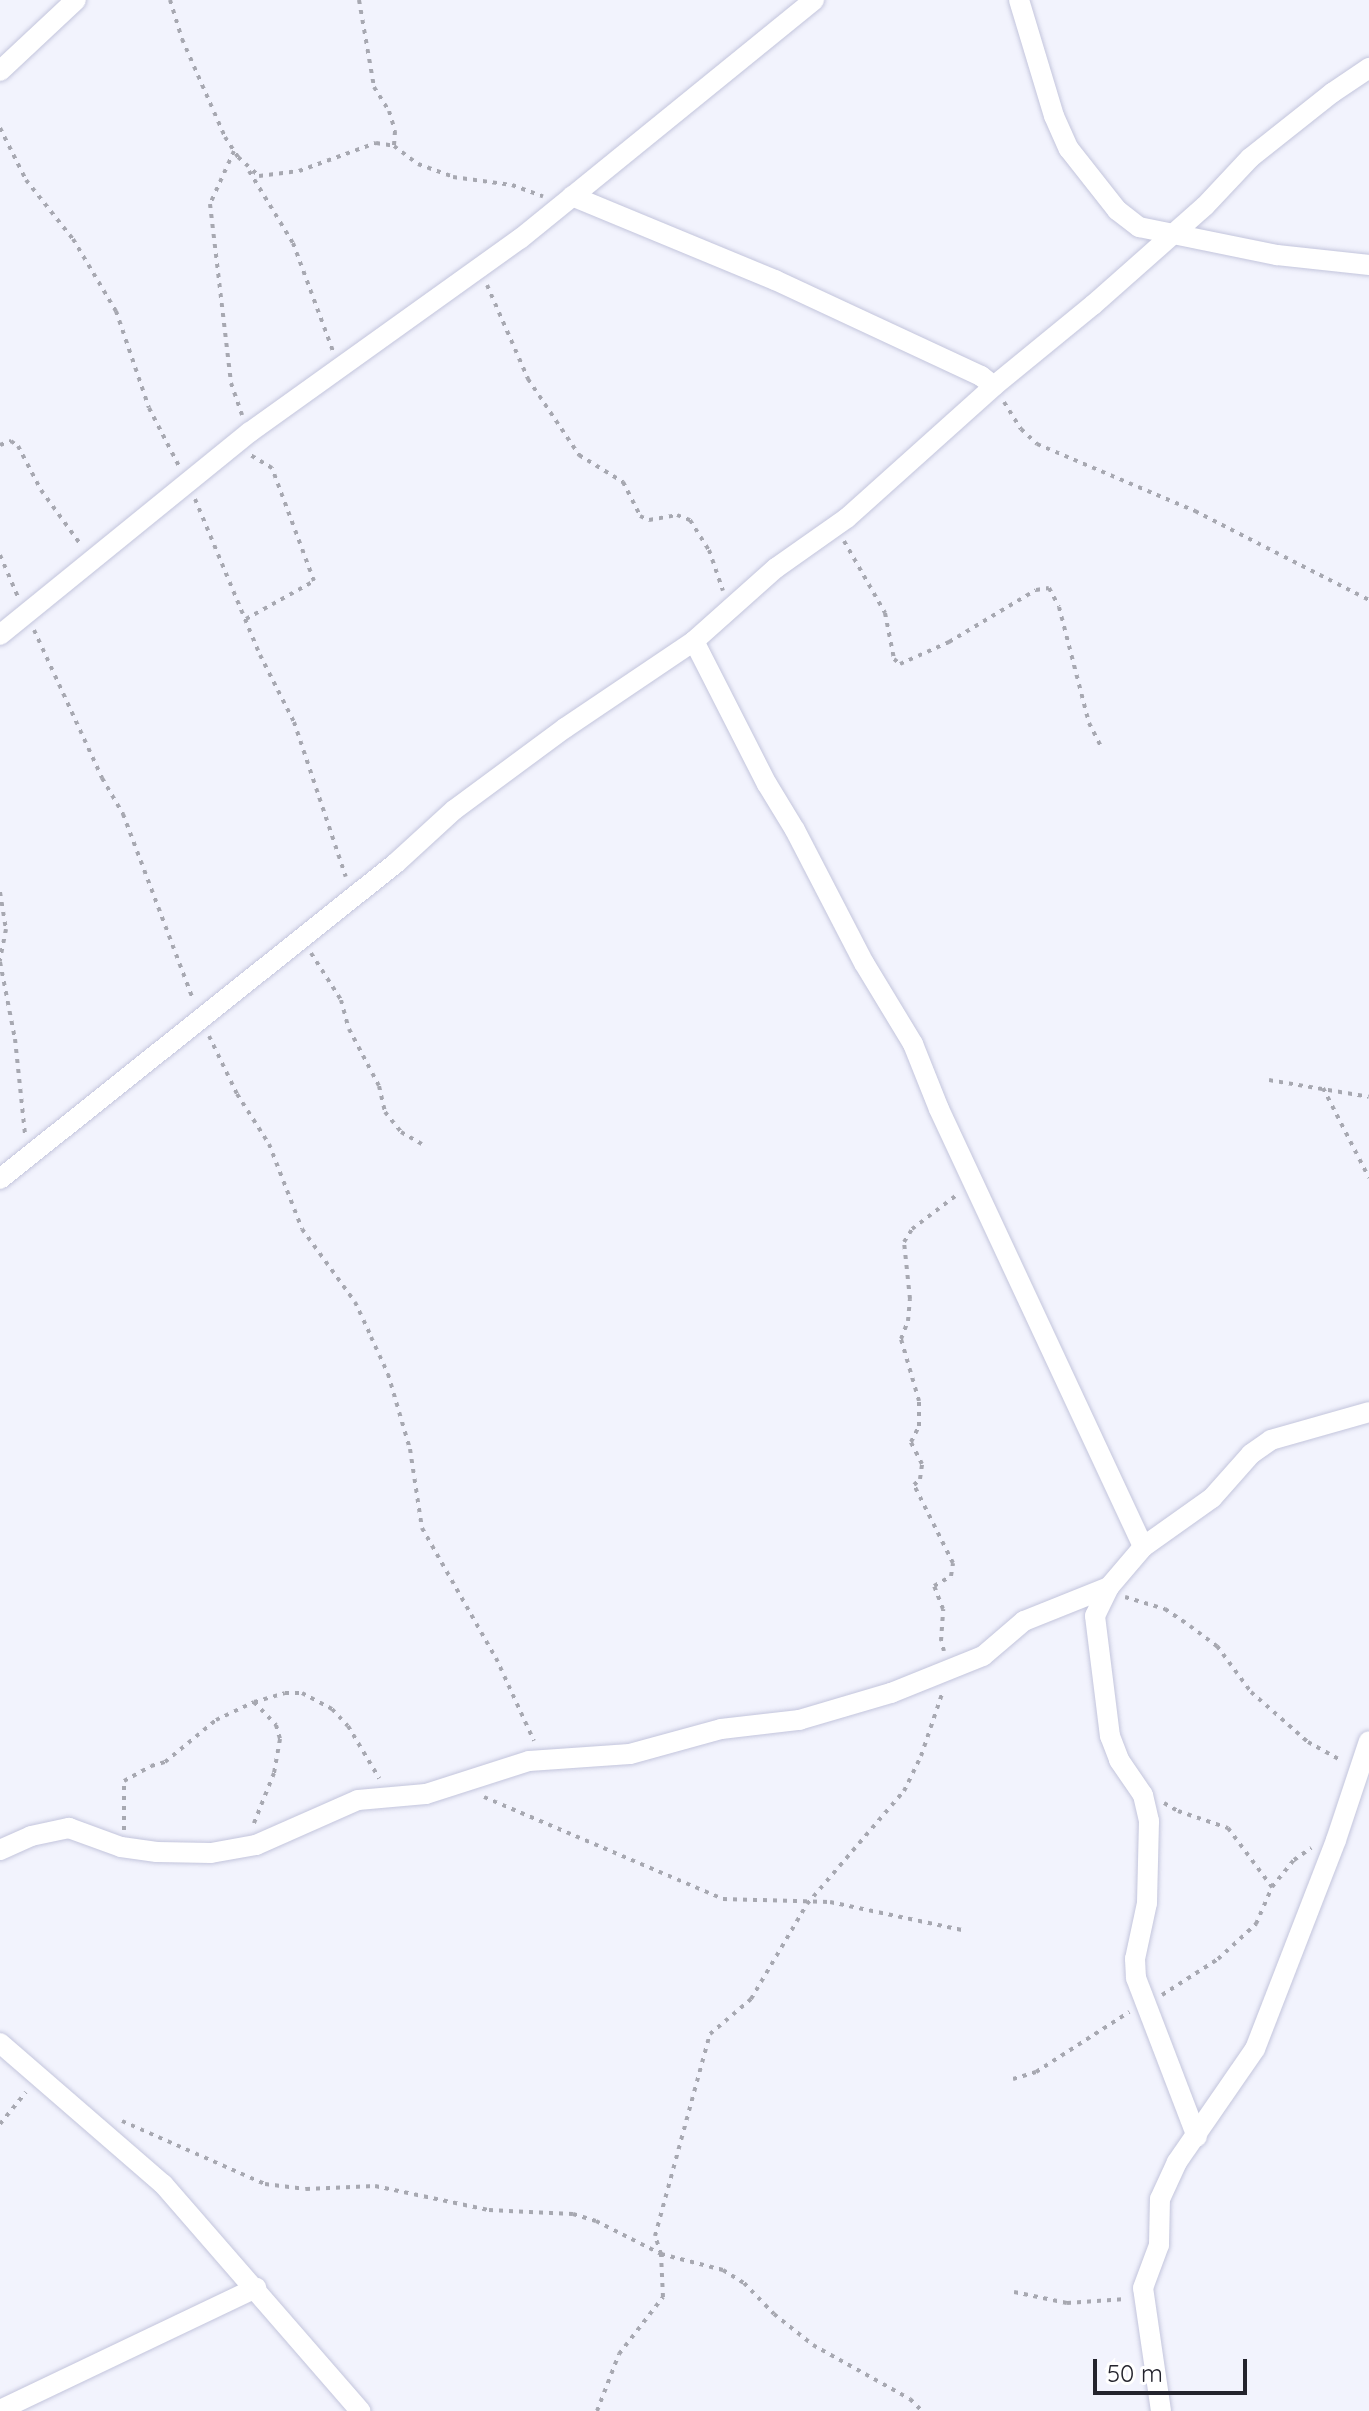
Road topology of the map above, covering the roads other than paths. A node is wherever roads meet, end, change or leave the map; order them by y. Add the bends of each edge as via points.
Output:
1 (76, 0) edge
2 (814, 0) edge
3 (1019, 0) edge
4 (1369, 68) edge
5 (0, 71) edge
6 (566, 200) junction
7 (1172, 236) junction
8 (1369, 265) edge
9 (994, 386) junction
10 (0, 635) edge
11 (694, 641) junction
12 (0, 1179) edge
13 (1369, 1412) edge
14 (1143, 1547) junction
15 (1109, 1587) junction
16 (1058, 1607) junction
17 (1097, 1641) junction
18 (1369, 1741) edge
19 (0, 1850) edge
20 (0, 2043) edge
21 (1197, 2137) junction
22 (256, 2288) junction
23 (0, 2410) edge
24 (360, 2411) edge
25 (1161, 2411) edge

1 - 5 street
2 - 6 street
3 - 7 street via 1069,149 1117,210 1139,227
4 - 7 street via 1250,158
6 - 9 street via 751,269
6 - 10 street via 243,438
7 - 8 street
7 - 9 street
9 - 11 street
11 - 12 street via 454,810
11 - 14 street via 864,963 913,1044
13 - 14 street via 1271,1440 1251,1454 1212,1498
14 - 15 street
15 - 16 street
15 - 17 street via 1095,1616
16 - 17 street via 1069,1609
16 - 19 street via 1024,1621 983,1656 891,1693 799,1720 721,1729 630,1754 543,1759 426,1794 358,1800 256,1845 211,1853 125,1847 69,1828
17 - 21 street via 1110,1736 1143,1795 1149,1821 1147,1903 1134,1969
18 - 21 street via 1255,2049
20 - 22 street via 163,2184
21 - 25 street via 1177,2162 1160,2199 1159,2245 1145,2280
22 - 23 street
22 - 24 street

